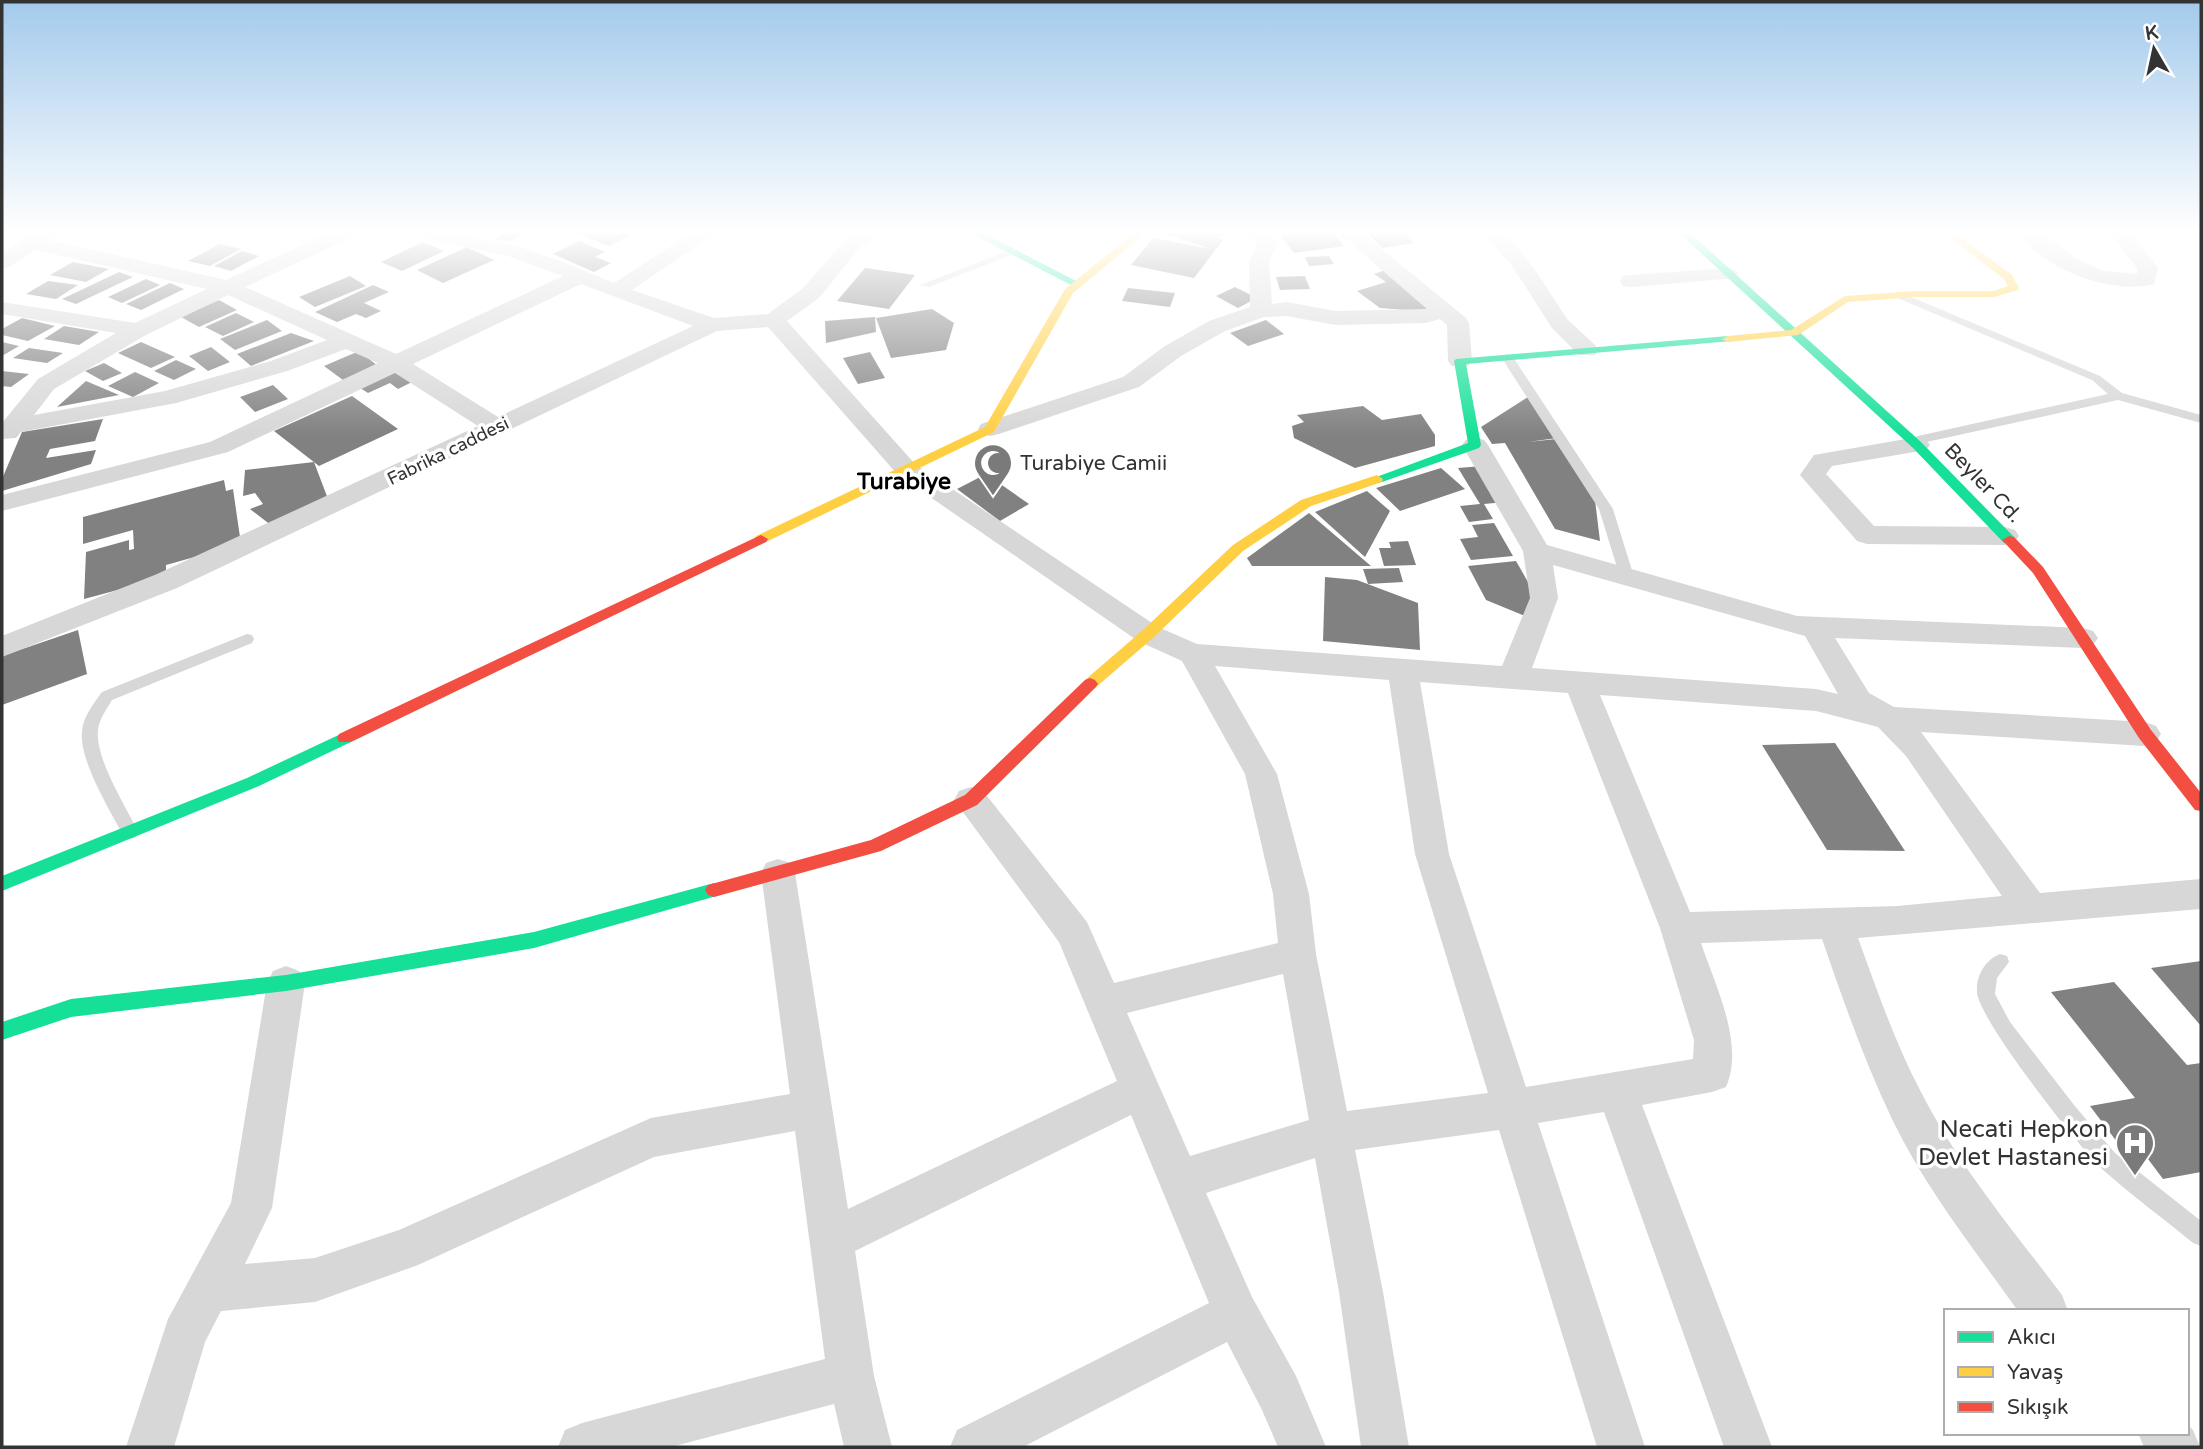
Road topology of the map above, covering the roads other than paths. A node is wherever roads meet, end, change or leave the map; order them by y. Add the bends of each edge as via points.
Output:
1 (199, 301) edge
2 (258, 301) edge
3 (527, 301) edge
4 (642, 301) edge
5 (801, 301) edge
6 (1063, 301) edge
7 (1261, 301) edge
8 (1431, 301) edge
9 (1545, 301) edge
10 (1758, 301) edge
11 (1843, 301) edge
12 (1912, 301) edge
13 (1261, 310) junction
14 (1444, 311) junction
15 (6, 313) edge
16 (774, 320) junction
17 (712, 325) junction
18 (138, 330) junction
19 (1794, 333) junction
20 (346, 341) junction
21 (1587, 350) junction
22 (1507, 356) junction
23 (1460, 360) junction
24 (394, 362) junction
25 (2118, 396) junction
26 (2201, 419) edge
27 (497, 427) junction
28 (990, 429) junction
29 (6, 434) edge
30 (1915, 443) junction
31 (1475, 445) junction
32 (906, 469) junction
33 (2, 503) edge
34 (2005, 537) junction
35 (1537, 551) junction
36 (1627, 577) junction
37 (1814, 627) junction
38 (1148, 634) junction
39 (2083, 638) junction
40 (247, 639) dead end
41 (2, 647) edge
42 (1193, 654) junction
43 (1403, 670) junction
44 (1513, 678) junction
45 (1580, 684) junction
46 (1888, 719) junction
47 (2145, 734) junction
48 (971, 800) junction
49 (2201, 805) edge
50 (130, 832) junction
51 (778, 873) junction
52 (2, 884) edge
53 (2201, 894) edge
54 (2031, 909) junction
55 (1835, 923) junction
56 (1678, 928) junction
57 (1298, 954) junction
58 (2000, 962) dead end
59 (286, 983) junction
60 (1104, 1002) junction
61 (2, 1031) edge
62 (1141, 1090) junction
63 (1617, 1091) junction
64 (812, 1109) junction
65 (1511, 1109) junction
66 (1331, 1133) junction
67 (1180, 1180) junction
68 (2201, 1236) edge
69 (831, 1240) junction
70 (208, 1290) junction
71 (2045, 1309) edge
72 (1236, 1313) junction
73 (851, 1376) junction
74 (150, 1447) edge
75 (582, 1447) edge
76 (868, 1447) edge
77 (974, 1447) edge
78 (1302, 1447) edge
79 (1385, 1447) edge
80 (1621, 1447) edge
81 (1748, 1447) edge

1 - 18 street
2 - 20 street
3 - 24 street
4 - 17 street
5 - 16 street
6 - 28 street
7 - 13 street
8 - 14 street
9 - 21 street via 1562,327
10 - 19 street, Beyler Cd.
11 - 19 street
12 - 25 lane via 2095,378
13 - 14 street via 1286,309 1336,318 1426,316
13 - 28 street via 1217,326 1132,382
14 - 23 street via 1458,323
15 - 18 street
16 - 17 street, Fabrika caddesi
16 - 32 street
17 - 27 street, Fabrika caddesi
18 - 29 street via 46,384
19 - 21 street
19 - 30 street, Beyler Cd.
20 - 24 street
20 - 29 street via 168,398
21 - 22 street
22 - 23 street
22 - 36 lane via 1606,509
23 - 31 street
24 - 27 street
24 - 33 street via 219,447
25 - 26 lane
25 - 30 lane
27 - 41 street, Fabrika caddesi via 179,576
28 - 32 street
30 - 34 street, Beyler Cd.
30 - 34 street via 1823,460 1813,475 1867,535
31 - 35 street
31 - 38 street via 1306,503 1238,548
32 - 38 street
32 - 50 street via 253,782
34 - 39 street, Beyler Cd. via 2038,570
35 - 36 street
35 - 44 street via 1544,598
36 - 37 street
37 - 39 street
37 - 46 street via 1858,701
38 - 42 street
38 - 48 street via 1082,691
39 - 47 street, Beyler Cd.
40 - 50 lane via 107,696 98,709 89,733 96,760
42 - 43 street
42 - 57 street via 1261,774 1291,894
43 - 44 street
43 - 65 street via 1432,854
44 - 45 street
45 - 46 street via 1816,701
45 - 56 street
46 - 47 street
46 - 54 street via 1917,747
47 - 49 street, Beyler Cd.
48 - 51 street via 875,846
48 - 60 street via 1074,933
50 - 52 street
51 - 59 street via 534,940
51 - 64 street
53 - 54 street
54 - 55 street
55 - 56 street
55 - 71 street via 1869,1020 1907,1107 1953,1184
56 - 63 street via 1713,1040 1712,1074
57 - 60 street
57 - 66 street
58 - 68 lane via 1987,975 1986,994 2003,1028 2108,1160
59 - 61 street via 71,1008
59 - 70 street via 251,1208
60 - 62 street
62 - 67 street
62 - 69 street
63 - 65 street
63 - 81 street
64 - 69 street
64 - 70 street via 651,1138 404,1250 315,1280
65 - 66 street
65 - 80 street
66 - 67 street
66 - 79 street
67 - 72 street
69 - 73 street
70 - 74 street via 184,1335
72 - 77 street
72 - 78 street
73 - 75 street
73 - 76 street

